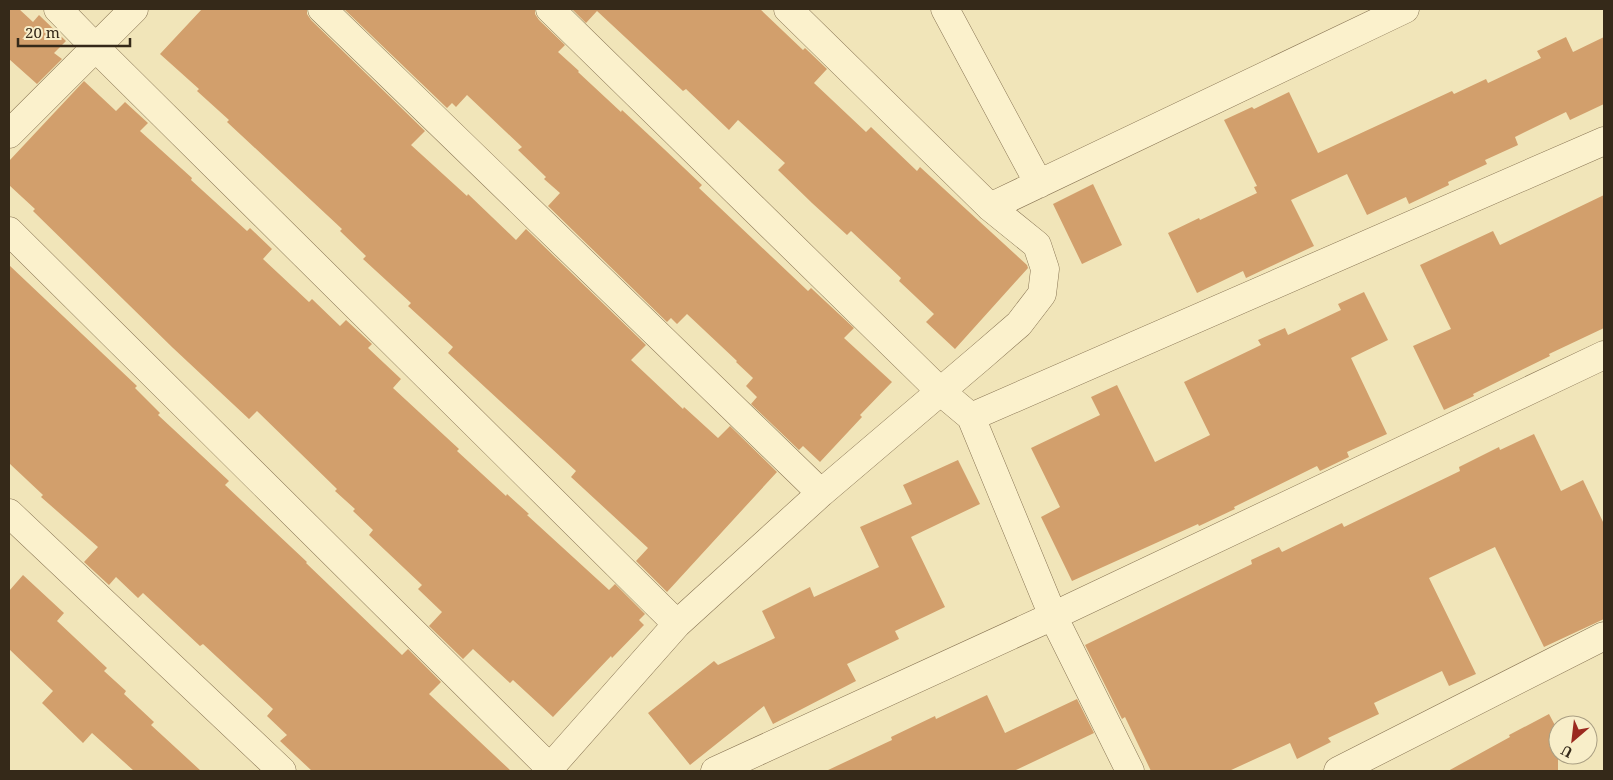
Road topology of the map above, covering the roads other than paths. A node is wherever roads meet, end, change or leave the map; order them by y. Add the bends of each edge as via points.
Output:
1 (58, 9) edge
2 (134, 9) edge
3 (322, 9) edge
4 (550, 9) edge
5 (788, 9) edge
6 (945, 9) edge
7 (1405, 9) edge
8 (96, 48) junction
9 (9, 134) edge
10 (1604, 141) edge
11 (1039, 184) junction
12 (990, 207) junction
13 (9, 231) edge
14 (1604, 356) edge
15 (940, 392) junction
16 (971, 417) junction
17 (821, 493) junction
18 (9, 513) edge
19 (1053, 616) junction
20 (677, 624) junction
21 (1604, 636) edge
22 (548, 769) edge
23 (282, 771) edge
24 (715, 771) edge
25 (1130, 771) edge
26 (1338, 771) edge

1 - 8 street
2 - 8 street
3 - 17 street
4 - 15 street
5 - 12 street
6 - 11 street
7 - 11 street
8 - 9 street
8 - 20 street
10 - 16 street
11 - 12 street
12 - 15 street via 1037,245 1045,269 1042,294 1019,324
13 - 22 street
14 - 19 street
15 - 16 street
15 - 17 street
16 - 19 street
17 - 20 street
18 - 23 street
19 - 24 street
19 - 25 street
20 - 22 street
21 - 26 street

